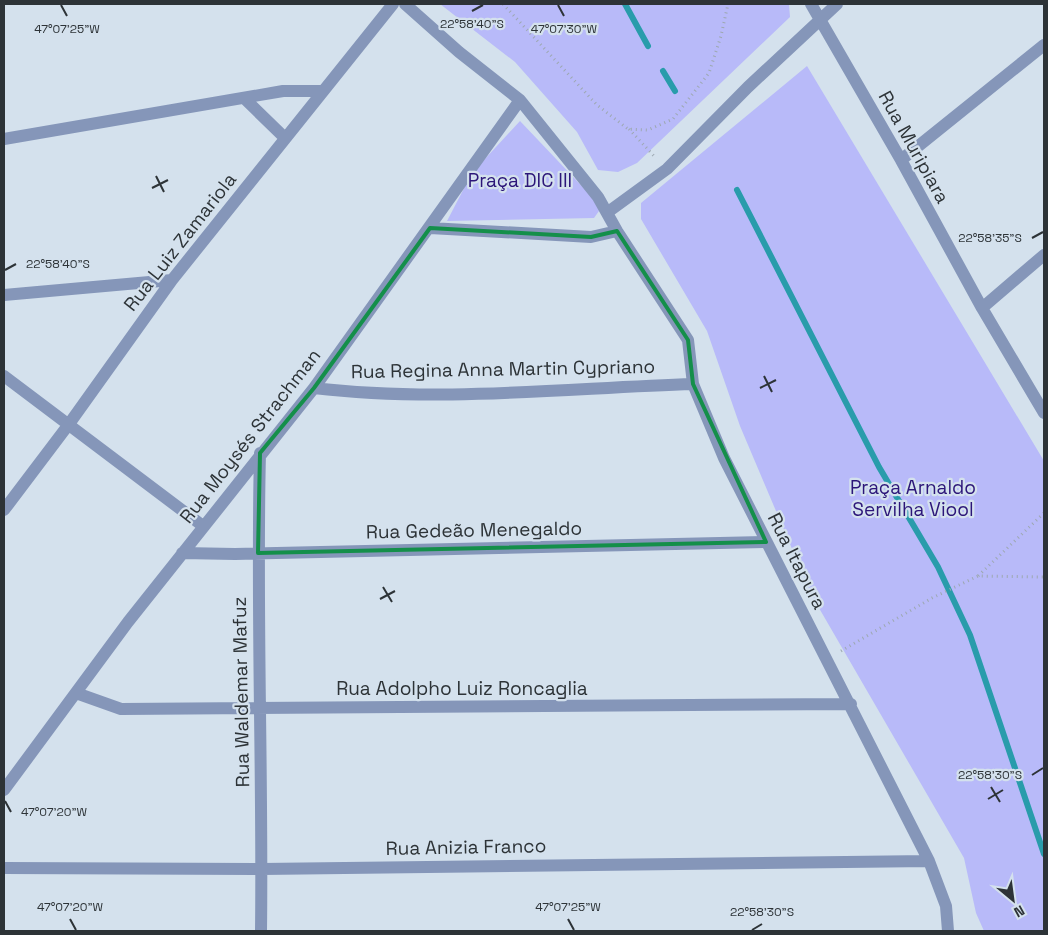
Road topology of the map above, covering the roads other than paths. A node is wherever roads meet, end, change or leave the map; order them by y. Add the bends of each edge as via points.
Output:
1 (393, 4) edge
2 (405, 4) edge
3 (811, 4) edge
4 (838, 4) edge
5 (820, 19) junction
6 (1044, 46) edge
7 (323, 91) junction
8 (245, 99) junction
9 (520, 100) junction
10 (285, 138) junction
11 (4, 139) edge
12 (901, 160) junction
13 (608, 212) junction
14 (430, 228) junction
15 (618, 231) junction
16 (1044, 255) edge
17 (172, 280) junction
18 (4, 295) edge
19 (982, 308) junction
20 (4, 376) edge
21 (693, 384) junction
22 (314, 388) junction
23 (1044, 413) edge
24 (69, 424) junction
25 (260, 453) junction
26 (4, 510) edge
27 (203, 526) junction
28 (766, 542) junction
29 (182, 553) junction
30 (258, 553) junction
31 (76, 693) junction
32 (850, 704) junction
33 (261, 709) junction
34 (4, 790) edge
35 (929, 860) junction
36 (4, 868) edge
37 (262, 869) junction
38 (261, 931) edge
39 (948, 931) edge

1 - 7 street, Rua Luiz Zamariola
2 - 9 street, Rua Itapura
3 - 5 street, Rua Muripiara
4 - 5 street
5 - 12 street, Rua Muripiara
5 - 13 street via 666,169
6 - 12 street
7 - 8 street via 283,91
7 - 10 street, Rua Luiz Zamariola
8 - 10 street
8 - 11 street
9 - 13 street, Rua Itapura
9 - 14 street, Rua Moysés Strachman
10 - 17 street, Rua Luiz Zamariola
12 - 19 street, Rua Muripiara
13 - 15 street, Rua Itapura
14 - 15 street via 591,237
14 - 22 street, Rua Moysés Strachman
15 - 21 street, Rua Itapura via 688,340
16 - 19 street
17 - 18 street
17 - 24 street, Rua Luiz Zamariola
19 - 23 street, Rua Muripiara
20 - 24 street
21 - 22 street, Rua Regina Anna Martin Cypriano via 367,394
21 - 28 street, Rua Itapura via 724,458
22 - 25 street, Rua Moysés Strachman
24 - 26 street, Rua Luiz Zamariola
24 - 27 street
25 - 27 street, Rua Moysés Strachman
25 - 30 street, Rua Waldemar Mafuz
27 - 29 street, Rua Moysés Strachman
28 - 30 street, Rua Gedeão Menegaldo
28 - 32 street, Rua Itapura
29 - 30 street, Rua Gedeão Menegaldo
29 - 31 street, Rua Moysés Strachman
30 - 33 street, Rua Waldemar Mafuz
31 - 33 street, Rua Adolpho Luiz Roncaglia via 121,709
31 - 34 street, Rua Moysés Strachman
32 - 33 street, Rua Adolpho Luiz Roncaglia
32 - 35 street, Rua Itapura
33 - 37 street, Rua Waldemar Mafuz
35 - 37 street, Rua Anizia Franco
35 - 39 street, Rua Itapura via 946,906
36 - 37 street, Rua Anizia Franco
37 - 38 street, Rua Waldemar Mafuz

